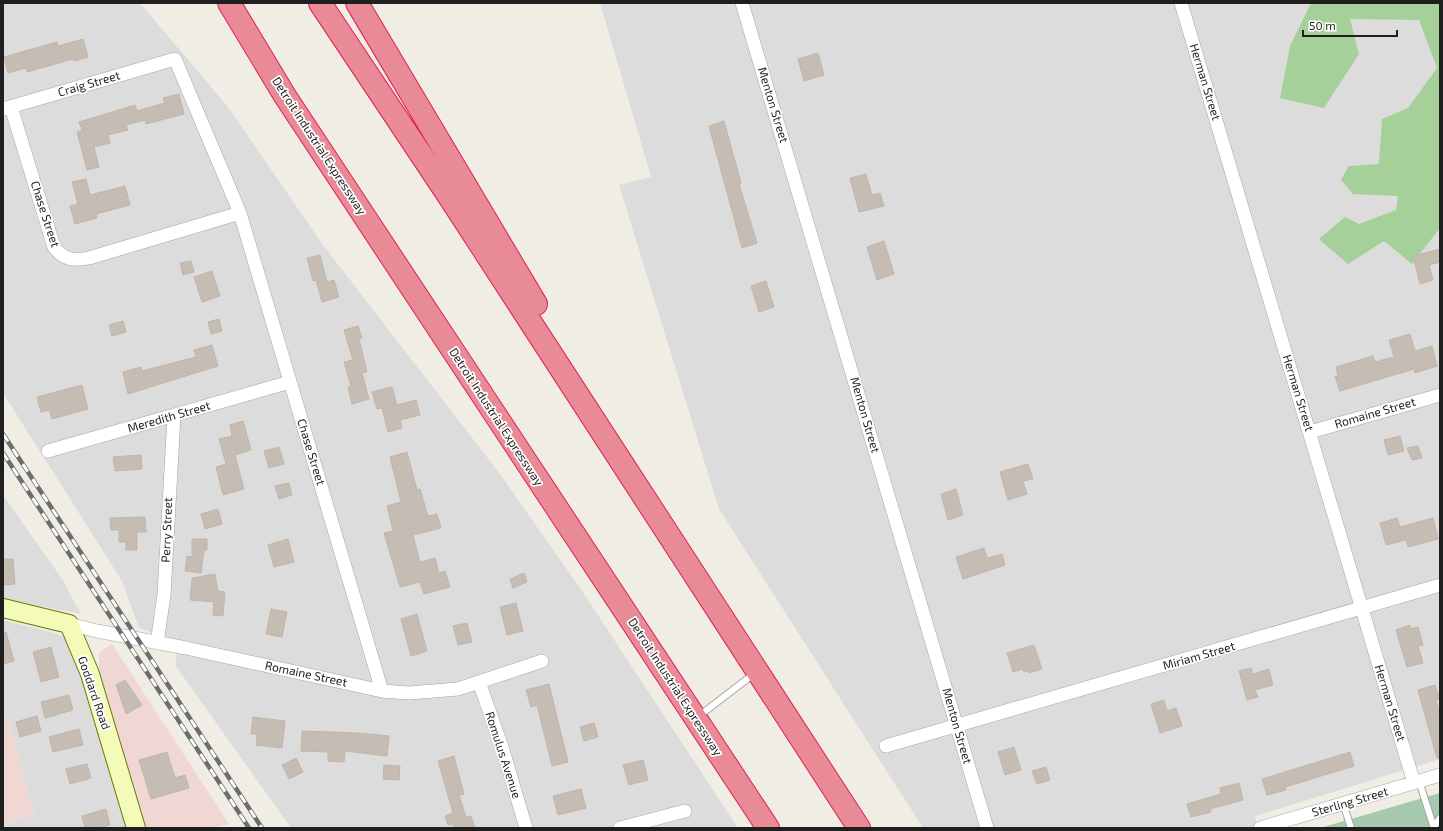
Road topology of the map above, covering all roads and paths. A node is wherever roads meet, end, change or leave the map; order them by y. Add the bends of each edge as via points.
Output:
1 (223, 3) edge
2 (229, 3) edge
3 (320, 3) edge
4 (357, 3) edge
5 (742, 3) edge
6 (1181, 3) edge
7 (246, 32) junction
8 (175, 59) joint
9 (7, 108) edge
10 (240, 213) junction
11 (290, 382) junction
12 (1440, 394) edge
13 (174, 416) junction
14 (1310, 432) junction
15 (48, 451) dead end
16 (1440, 585) edge
17 (3, 608) edge
18 (1362, 608) junction
19 (69, 624) junction
20 (727, 624) junction
21 (157, 643) junction
22 (542, 661) dead end
23 (756, 672) junction
24 (478, 682) junction
25 (382, 691) junction
26 (695, 718) junction
27 (957, 726) junction
28 (886, 746) dead end
29 (1440, 775) edge
30 (1416, 782) junction
31 (1343, 804) junction
32 (685, 811) dead end
33 (1440, 818) edge
34 (1264, 827) edge
35 (1434, 827) edge
36 (136, 828) edge
37 (526, 828) edge
38 (620, 828) edge
39 (768, 828) edge
40 (859, 828) edge
41 (987, 828) edge
42 (1351, 828) edge

1 - 7 highway
2 - 7 highway, Detroit Industrial Expressway
3 - 20 highway
4 - 20 highway
5 - 27 street, Menton Street
6 - 14 street, Herman Street
7 - 26 highway, Detroit Industrial Expressway via 293,108
8 - 9 street, Craig Street
8 - 10 street, Chase Street
9 - 10 street, Chase Street via 54,247 66,258 89,258
10 - 11 street, Chase Street
11 - 13 street, Meredith Street
11 - 25 street, Chase Street
12 - 14 street, Romaine Street
13 - 15 street, Meredith Street
13 - 21 street, Perry Street via 164,595
14 - 18 street, Herman Street
16 - 18 street, Miriam Street
17 - 19 main road
18 - 27 street, Miriam Street
18 - 30 street, Herman Street
19 - 21 street, Romaine Street
19 - 36 main road, Goddard Road via 90,674
20 - 23 highway
21 - 25 street, Romaine Street
22 - 24 street, Romaine Street
23 - 26 lane
23 - 40 highway
24 - 25 street, Romaine Street via 458,689 437,692
24 - 37 street, Romulus Avenue via 503,750
26 - 39 highway, Detroit Industrial Expressway
27 - 28 street, Miriam Street
27 - 41 street, Menton Street
29 - 30 street, Sterling Street
30 - 31 street, Sterling Street
30 - 35 lane
31 - 34 street, Sterling Street
31 - 42 lane
32 - 38 street
33 - 35 lane

